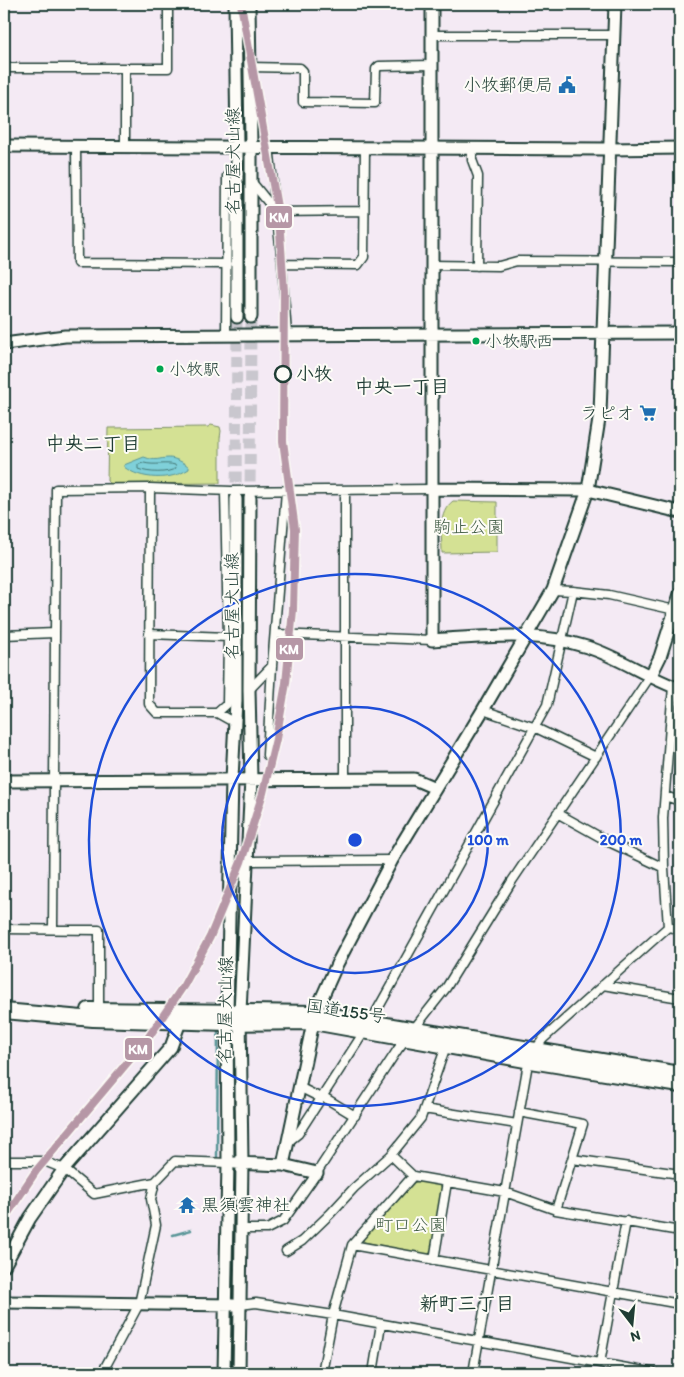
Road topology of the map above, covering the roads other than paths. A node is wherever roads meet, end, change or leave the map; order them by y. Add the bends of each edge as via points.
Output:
1 (168, 4) edge
2 (235, 4) edge
3 (249, 4) edge
4 (432, 4) edge
5 (615, 4) edge
6 (432, 36) junction
7 (614, 36) junction
8 (432, 66) junction
9 (250, 67) junction
10 (4, 68) edge
11 (125, 68) junction
12 (4, 146) edge
13 (76, 146) junction
14 (125, 146) junction
15 (237, 146) junction
16 (251, 146) junction
17 (269, 146) junction
18 (365, 148) junction
19 (431, 148) junction
20 (472, 148) junction
21 (680, 148) edge
22 (610, 149) junction
23 (227, 176) dead end
24 (251, 181) junction
25 (364, 211) junction
26 (276, 212) junction
27 (606, 262) junction
28 (680, 262) edge
29 (227, 264) junction
30 (282, 264) junction
31 (431, 265) junction
32 (477, 266) junction
33 (237, 317) tunnel mouth
34 (250, 317) tunnel mouth
35 (431, 334) junction
36 (603, 334) junction
37 (680, 334) edge
38 (226, 335) junction
39 (288, 335) junction
40 (4, 344) edge
41 (150, 488) junction
42 (431, 489) junction
43 (345, 490) junction
44 (588, 490) junction
45 (225, 491) junction
46 (286, 491) junction
47 (236, 498) tunnel mouth
48 (250, 498) tunnel mouth
49 (680, 512) edge
50 (553, 590) junction
51 (573, 591) junction
52 (680, 594) edge
53 (675, 610) junction
54 (55, 633) junction
55 (149, 634) junction
56 (275, 634) junction
57 (4, 635) edge
58 (526, 635) junction
59 (228, 637) junction
60 (344, 637) junction
61 (432, 640) junction
62 (562, 640) junction
63 (272, 666) junction
64 (651, 675) junction
65 (677, 688) edge
66 (227, 689) junction
67 (249, 690) junction
68 (236, 701) junction
69 (483, 710) junction
70 (217, 713) junction
71 (235, 723) junction
72 (536, 728) junction
73 (267, 755) dead end
74 (596, 757) junction
75 (232, 779) junction
76 (251, 779) junction
77 (345, 779) junction
78 (53, 780) junction
79 (4, 781) edge
80 (435, 788) junction
81 (665, 796) junction
82 (680, 801) edge
83 (557, 814) junction
84 (392, 860) junction
85 (247, 861) junction
86 (664, 868) junction
87 (668, 927) junction
88 (4, 928) edge
89 (52, 929) junction
90 (680, 929) edge
91 (603, 984) junction
92 (680, 998) edge
93 (4, 1007) edge
94 (99, 1010) junction
95 (4, 1011) edge
96 (234, 1017) junction
97 (314, 1018) junction
98 (180, 1022) junction
99 (367, 1027) junction
100 (410, 1035) junction
101 (446, 1046) junction
102 (533, 1056) junction
103 (680, 1074) edge
104 (680, 1085) edge
105 (299, 1087) junction
106 (322, 1097) junction
107 (424, 1109) junction
108 (519, 1112) junction
109 (355, 1116) junction
110 (517, 1124) junction
111 (288, 1142) junction
112 (390, 1155) junction
113 (572, 1159) junction
114 (4, 1161) edge
115 (242, 1162) junction
116 (228, 1163) junction
117 (282, 1165) junction
118 (64, 1169) junction
119 (317, 1173) junction
120 (680, 1174) edge
121 (414, 1176) junction
122 (154, 1182) junction
123 (447, 1182) junction
124 (505, 1192) junction
125 (556, 1210) junction
126 (626, 1221) junction
127 (241, 1230) junction
128 (680, 1231) edge
129 (352, 1244) junction
130 (286, 1251) dead end
131 (434, 1260) junction
132 (4, 1266) edge
133 (491, 1271) junction
134 (613, 1293) junction
135 (4, 1302) edge
136 (139, 1304) junction
137 (680, 1304) edge
138 (240, 1305) junction
139 (226, 1306) junction
140 (333, 1315) junction
141 (381, 1324) junction
142 (478, 1342) junction
143 (600, 1363) junction
144 (102, 1373) edge
145 (224, 1373) edge
146 (239, 1373) edge
147 (322, 1373) edge
148 (372, 1373) edge
149 (472, 1373) edge
150 (655, 1373) edge

1 - 11 street via 168,68
2 - 15 street, 名古屋犬山線
3 - 9 street, 名古屋犬山線
4 - 6 street
5 - 7 street
6 - 7 street
6 - 8 street
7 - 22 street
8 - 9 street via 379,66 376,69 375,103 304,102 303,71 300,68
8 - 19 street
9 - 16 street, 名古屋犬山線
10 - 11 street
11 - 14 street
12 - 13 street
13 - 14 street
13 - 29 street via 78,263
14 - 15 street
15 - 16 street
15 - 33 street, 名古屋犬山線
16 - 17 street
16 - 24 street, 名古屋犬山線
17 - 18 street
17 - 26 street
18 - 19 street
18 - 25 street
19 - 20 street
19 - 31 street
20 - 22 street
20 - 32 street via 472,160 478,176
21 - 22 street
22 - 27 street
23 - 29 street
24 - 26 street
24 - 34 street, 名古屋犬山線
25 - 26 street
25 - 30 street via 364,257 358,265
26 - 30 street
27 - 28 street
27 - 32 street via 517,261 499,266
27 - 36 street
29 - 38 street
30 - 39 street
31 - 32 street
31 - 35 street
35 - 36 street
35 - 39 street
35 - 42 street
36 - 37 street
36 - 44 street via 600,413
38 - 39 street
38 - 40 street via 65,336
41 - 45 street
41 - 54 street via 56,489
41 - 55 street
42 - 43 street
42 - 44 street
42 - 61 street
43 - 46 street
43 - 60 street
44 - 49 street
44 - 50 street
45 - 46 street
45 - 59 street
46 - 56 street
47 - 68 street, 名古屋犬山線
48 - 67 street, 名古屋犬山線
50 - 51 street
50 - 58 street
51 - 53 street via 609,595
51 - 62 street
52 - 53 street
53 - 64 street
54 - 57 street
54 - 78 street
55 - 59 street
55 - 70 street via 148,704 157,713
56 - 60 street
56 - 63 street
58 - 61 street
58 - 62 street
58 - 69 street
59 - 66 street
60 - 61 street
60 - 77 street
62 - 64 street via 587,647
62 - 72 street via 547,705
63 - 67 street
63 - 73 street
64 - 65 street
64 - 74 street
65 - 81 street
66 - 68 street
66 - 70 street via 227,704
67 - 76 street, 名古屋犬山線
68 - 71 street, 名古屋犬山線
69 - 72 street
69 - 80 street
70 - 71 street
71 - 75 street, 名古屋犬山線
72 - 74 street
72 - 99 street
74 - 83 street
75 - 76 street
75 - 78 street
75 - 96 street, 名古屋犬山線
76 - 77 street
76 - 85 street, 名古屋犬山線
77 - 80 street via 414,779
78 - 79 street
78 - 89 street
80 - 84 street
81 - 82 street
81 - 86 street
83 - 86 street
83 - 100 street via 446,988
84 - 85 street
84 - 97 street via 346,947
85 - 96 street, 名古屋犬山線
86 - 87 street
87 - 90 street
87 - 91 street
88 - 89 street
89 - 94 street via 99,930
91 - 92 street
91 - 102 street via 543,1039
93 - 94 highway, 国道155号
94 - 96 highway, 国道155号
95 - 98 highway, 国道155号
96 - 97 highway, 国道155号
96 - 98 highway, 国道155号
96 - 115 street, 名古屋犬山線
96 - 116 street, 名古屋犬山線
97 - 99 highway, 国道155号
97 - 105 street
98 - 118 street via 172,1047
99 - 100 highway, 国道155号
99 - 106 street
100 - 101 highway, 国道155号
100 - 102 highway, 国道155号
100 - 109 street
101 - 102 highway, 国道155号
101 - 107 street
102 - 103 highway, 国道155号
102 - 104 highway, 国道155号
102 - 108 street via 527,1069
105 - 106 street
105 - 111 street
106 - 109 street
106 - 111 street via 298,1134
107 - 110 street
107 - 112 street via 421,1118
108 - 110 street
108 - 113 street via 583,1124
109 - 119 street
110 - 124 street
111 - 117 street
112 - 121 street
112 - 130 street via 302,1241
113 - 120 street
113 - 125 street
114 - 118 street via 44,1161
115 - 116 street
115 - 117 street
115 - 127 street, 名古屋犬山線
116 - 122 street via 175,1161
116 - 139 street, 名古屋犬山線
117 - 119 street
118 - 122 street via 94,1194
118 - 132 street via 30,1218
119 - 127 street via 282,1221 267,1229
121 - 123 street
121 - 129 street
122 - 136 street via 151,1199 156,1225
123 - 124 street
123 - 131 street
124 - 125 street
124 - 133 street
125 - 126 street
126 - 128 street
126 - 134 street
127 - 138 street, 名古屋犬山線
129 - 131 street
129 - 140 street
131 - 133 street
133 - 134 street
133 - 142 street
134 - 137 street
134 - 143 street
135 - 136 street
136 - 139 street
136 - 144 street
138 - 139 street
138 - 140 street via 256,1302
138 - 146 street, 名古屋犬山線
139 - 145 street, 名古屋犬山線
140 - 141 street
140 - 147 street
141 - 142 street
141 - 148 street
142 - 143 street
142 - 149 street
143 - 150 street

